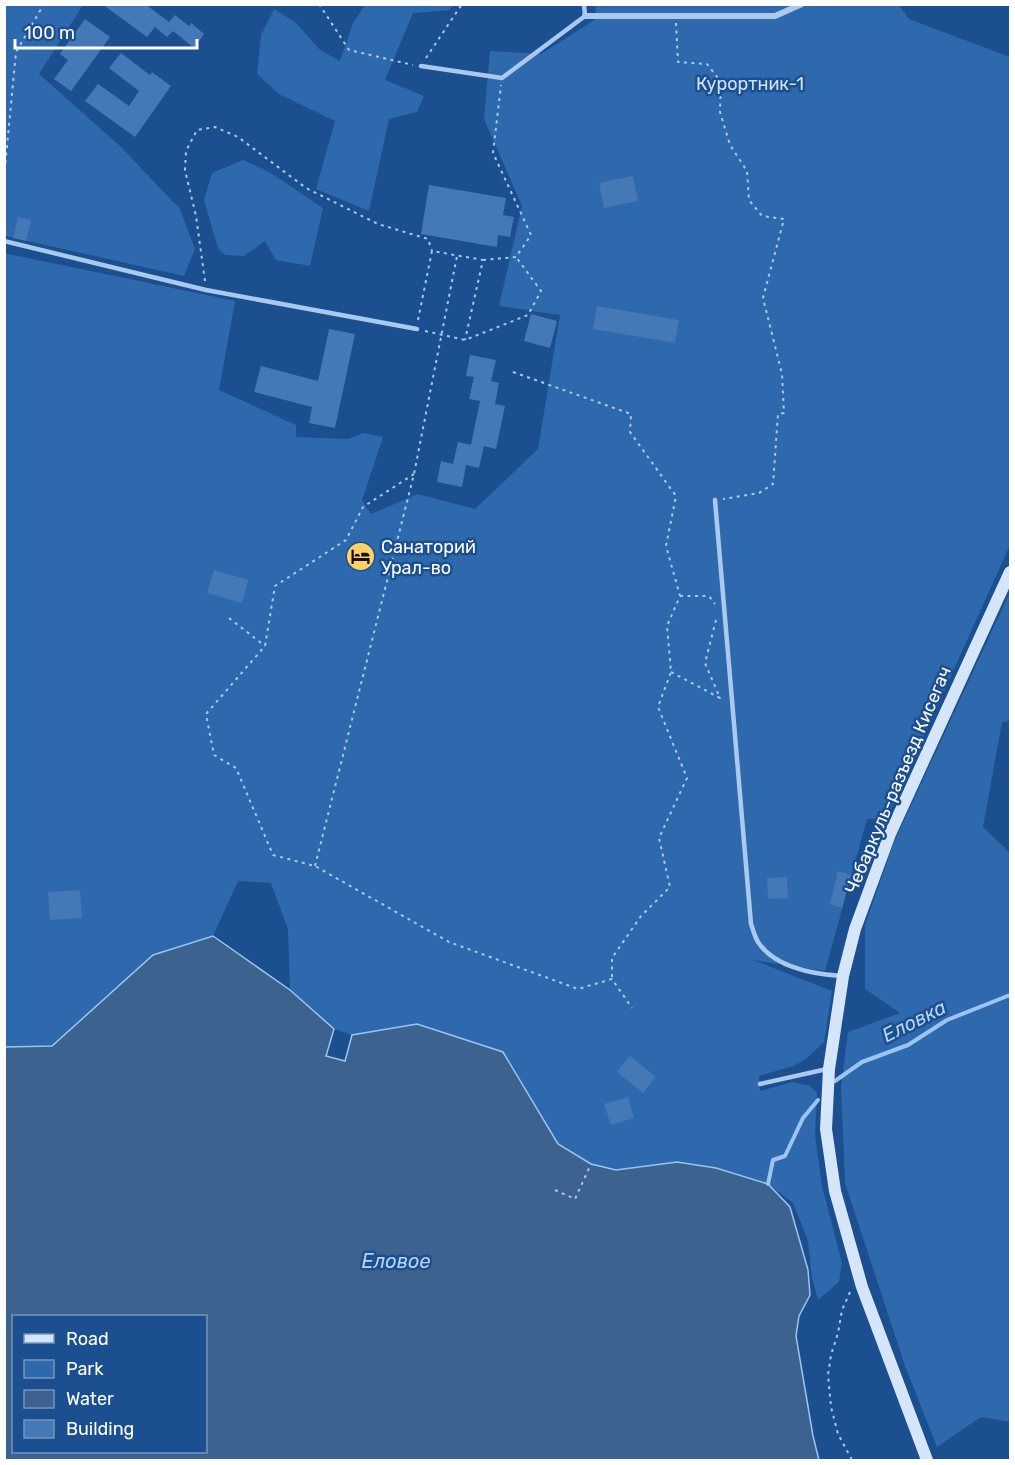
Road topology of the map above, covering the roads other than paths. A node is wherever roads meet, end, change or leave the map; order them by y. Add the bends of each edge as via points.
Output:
1 (584, 4) edge
2 (802, 4) edge
3 (585, 16) junction
4 (421, 66) road end
5 (4, 241) edge
6 (417, 329) road end
7 (715, 500) road end
8 (1011, 572) edge
9 (843, 976) junction
10 (829, 1069) junction
11 (759, 1084) dead end
12 (927, 1461) edge

1 - 3 lane
2 - 3 street via 775,16
3 - 4 lane via 502,78
5 - 6 lane via 206,290
7 - 9 lane via 751,924 758,942 770,955 819,975
8 - 9 street, Чебаркуль-разъезд Кисегач via 890,834 855,929
9 - 10 street, Чебаркуль-разъезд Кисегач
10 - 11 lane
10 - 12 street, Чебаркуль-разъезд Кисегач via 826,1129 835,1191 859,1276

